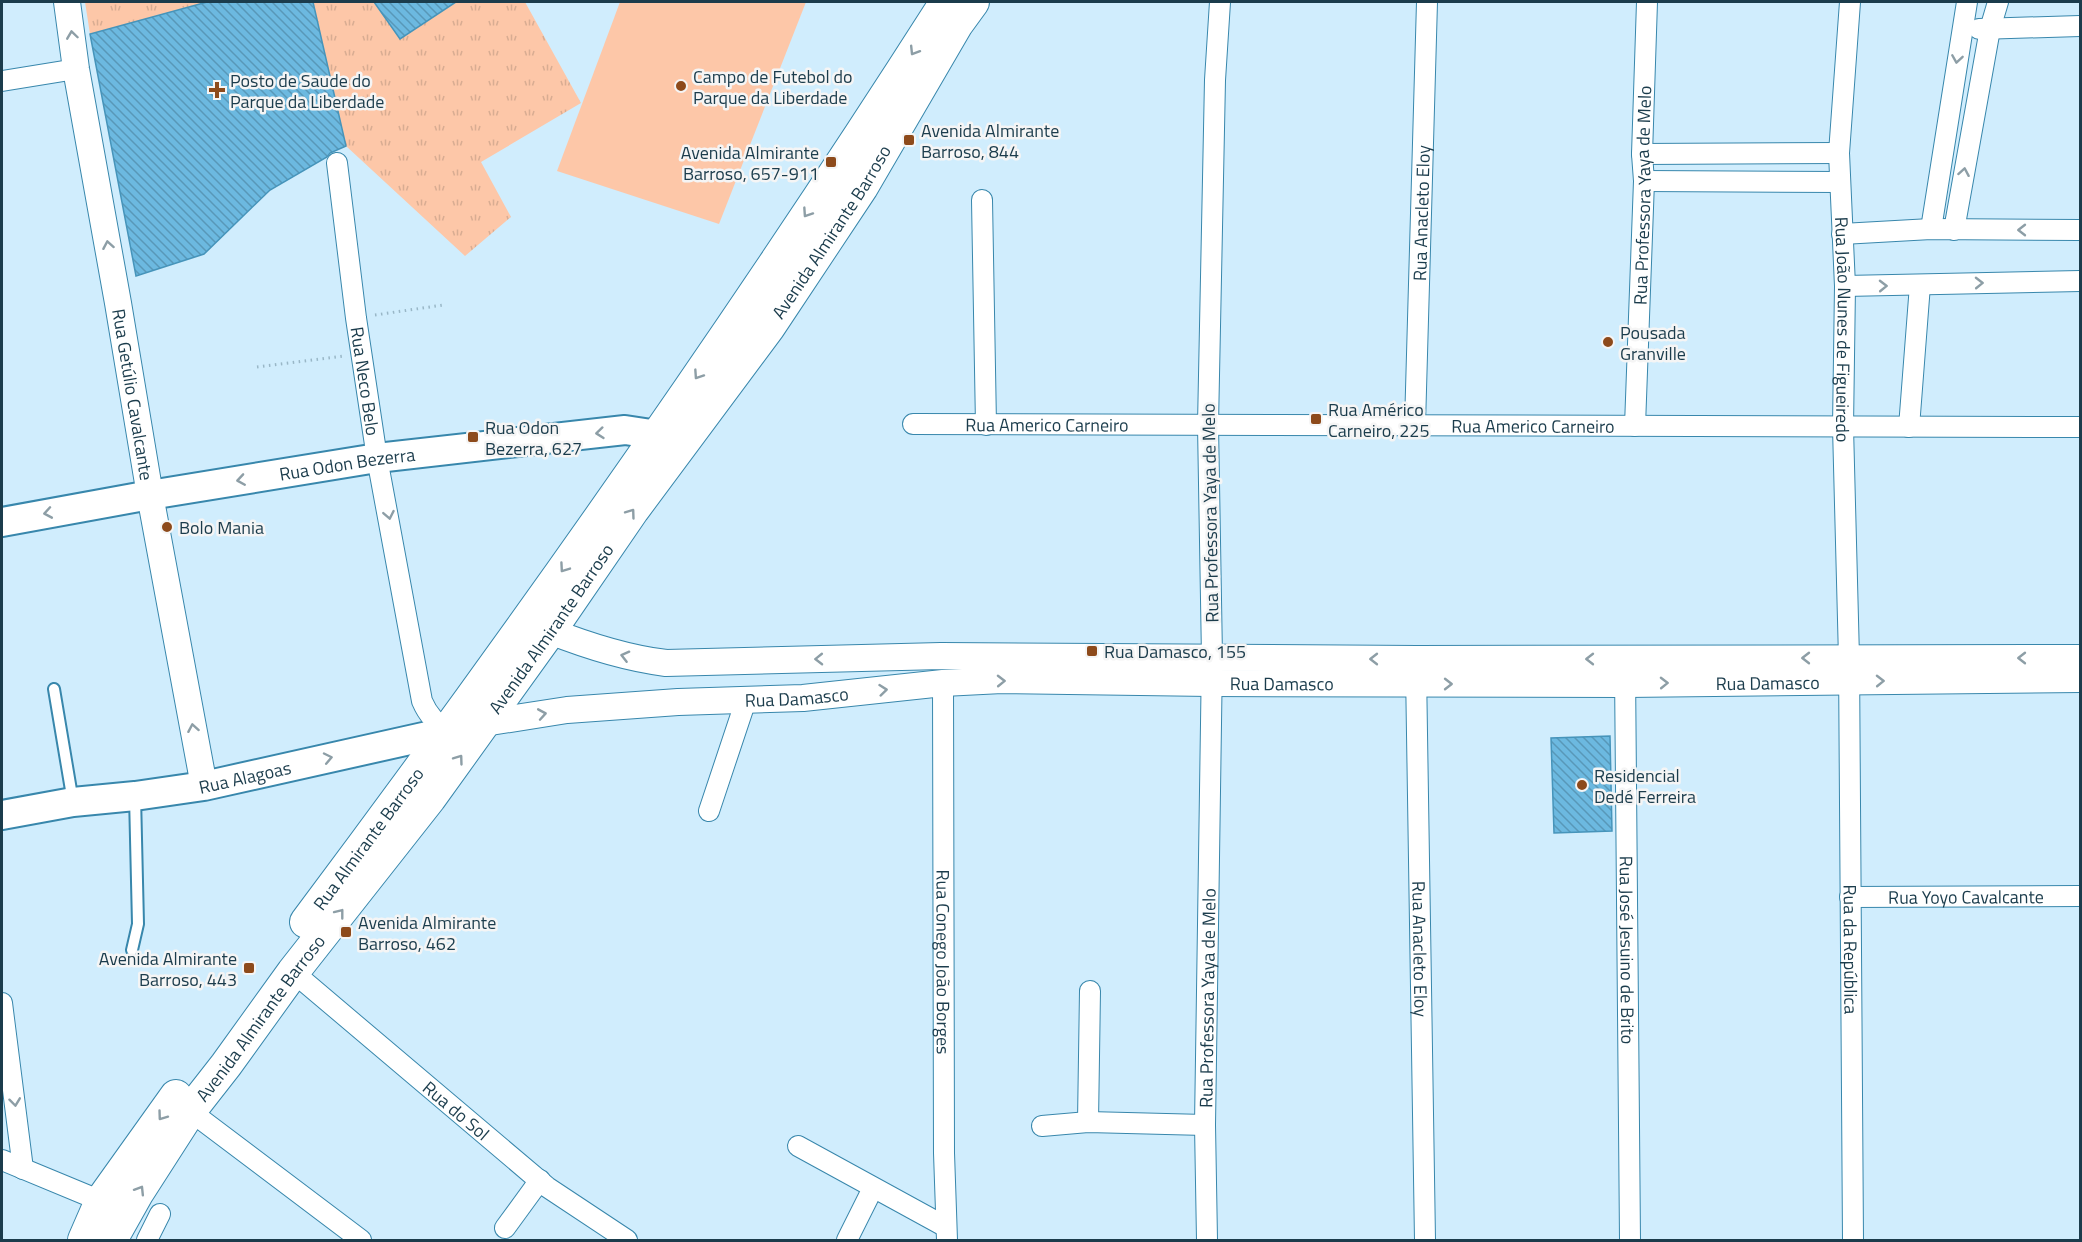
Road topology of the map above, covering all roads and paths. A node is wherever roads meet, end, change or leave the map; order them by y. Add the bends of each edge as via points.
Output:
1 (67, 2) edge
2 (946, 2) edge
3 (973, 2) edge
4 (1220, 2) edge
5 (1427, 2) edge
6 (1647, 2) edge
7 (1850, 2) edge
8 (1966, 2) edge
9 (1998, 2) edge
10 (2080, 26) edge
11 (1990, 29) junction
12 (1961, 30) junction
13 (76, 69) junction
14 (2, 81) edge
15 (1839, 153) junction
16 (1642, 154) junction
17 (337, 163) dead end
18 (1644, 181) junction
19 (1840, 182) junction
20 (982, 200) dead end
21 (1931, 230) junction
22 (1954, 230) junction
23 (2080, 230) edge
24 (1842, 234) junction
25 (2080, 281) edge
26 (1920, 285) junction
27 (1845, 286) junction
28 (443, 305) dead end
29 (356, 318) junction
30 (361, 354) junction
31 (257, 367) dead end
32 (913, 424) dead end
33 (986, 425) junction
34 (1208, 425) junction
35 (1415, 425) junction
36 (1635, 426) junction
37 (1843, 427) junction
38 (1909, 427) junction
39 (2080, 427) edge
40 (658, 435) junction
41 (377, 458) junction
42 (665, 469) junction
43 (150, 495) junction
44 (2, 522) edge
45 (550, 631) junction
46 (1212, 657) junction
47 (2080, 658) edge
48 (1849, 670) junction
49 (1416, 671) junction
50 (1625, 671) junction
51 (2080, 679) edge
52 (943, 683) junction
53 (1210, 683) junction
54 (54, 688) dead end
55 (746, 700) junction
56 (484, 723) junction
57 (448, 732) junction
58 (204, 786) junction
59 (135, 796) junction
60 (73, 802) junction
61 (709, 811) dead end
62 (2, 815) edge
63 (2080, 896) edge
64 (1850, 897) junction
65 (132, 950) dead end
66 (293, 972) junction
67 (1090, 991) dead end
68 (2, 1003) edge
69 (190, 1111) junction
70 (1088, 1122) junction
71 (1205, 1125) junction
72 (1042, 1126) dead end
73 (798, 1146) dead end
74 (2, 1160) edge
75 (23, 1169) junction
76 (540, 1180) junction
77 (873, 1188) junction
78 (100, 1201) junction
79 (160, 1214) dead end
80 (505, 1228) dead end
81 (946, 1234) edge
82 (84, 1240) edge
83 (111, 1240) edge
84 (147, 1240) edge
85 (361, 1240) edge
86 (627, 1240) edge
87 (847, 1240) edge
88 (1207, 1240) edge
89 (1425, 1240) edge
90 (1630, 1240) edge
91 (1853, 1240) edge

13 -> 1 street, Rua Getúlio Cavalcante
2 -> 40 main road, Avenida Almirante Barroso
3 - 42 main road, Avenida Almirante Barroso via 862,188 769,327
4 - 34 street, Rua Professora Yaya de Melo
5 - 35 street, Rua Anacleto Eloy
6 - 16 street, Rua Professora Yaya de Melo
7 - 15 street, Rua João Nunes de Figueiredo
8 - 12 street
9 - 11 street
10 - 11 street
11 - 12 street
22 -> 11 street
12 -> 21 street
13 - 14 street
43 -> 13 street, Rua Getúlio Cavalcante
15 - 16 street
15 - 19 street, Rua João Nunes de Figueiredo
16 - 18 street, Rua Professora Yaya de Melo
17 - 29 street, Rua Neco Belo
18 - 19 street
18 - 36 street, Rua Professora Yaya de Melo
19 - 24 street, Rua João Nunes de Figueiredo
20 - 33 street
21 - 22 street
21 - 24 street
23 -> 22 street
24 - 27 street, Rua João Nunes de Figueiredo
26 -> 25 street
27 -> 26 street
26 - 38 street
27 - 37 street, Rua João Nunes de Figueiredo
28 - 29 path
29 - 30 street, Rua Neco Belo
30 - 31 path
30 - 41 street, Rua Neco Belo
32 - 33 street, Rua Americo Carneiro
33 - 34 street, Rua Americo Carneiro
34 - 35 street, Rua Americo Carneiro
34 - 46 street, Rua Professora Yaya de Melo
35 - 36 street, Rua Americo Carneiro
36 - 37 street, Rua Americo Carneiro
37 - 38 street, Rua Americo Carneiro
37 - 48 street, Rua João Nunes de Figueiredo
38 - 39 street, Rua Americo Carneiro
40 -> 41 main road, Rua Odon Bezerra via 625,430
40 - 42 main road
40 -> 57 main road, Avenida Almirante Barroso
41 -> 43 main road, Rua Odon Bezerra
41 -> 57 street, Rua Neco Belo via 422,701 437,725
45 -> 42 main road, Avenida Almirante Barroso
43 -> 44 main road, Rua Odon Bezerra
58 -> 43 street, Rua Getúlio Cavalcante
46 -> 45 street, Rua Damasco via 941,656 666,663 596,649
45 - 56 main road, Avenida Almirante Barroso
49 -> 46 street, Rua Damasco
46 - 53 street, Rua Professora Yaya de Melo
47 -> 48 street, Rua Damasco
48 - 50 street, Rua Damasco
48 -> 51 street, Rua Damasco
48 - 64 street, Rua da República
49 - 50 street, Rua Damasco
49 - 53 street, Rua Damasco
49 - 89 street, Rua Anacleto Eloy
50 - 90 street, Rua José Jesuino de Brito
52 -> 53 street, Rua Damasco
55 -> 52 street, Rua Damasco
52 - 81 street, Rua Conego João Borges
53 - 71 street, Rua Professora Yaya de Melo
54 - 60 lane
56 -> 55 street, Rua Damasco via 567,710
55 - 61 street
56 - 57 main road, Rua Alagoas
66 -> 56 main road, Avenida Almirante Barroso
58 -> 57 main road, Rua Alagoas
57 -> 78 main road, Rua Almirante Barroso
58 - 59 main road, Rua Alagoas
59 - 60 main road, Rua Alagoas
59 - 65 lane via 138,924
60 - 62 main road, Rua Alagoas
63 - 64 street, Rua Yoyo Cavalcante
64 - 91 street, Rua da República
66 - 69 main road, Avenida Almirante Barroso
66 - 76 street, Rua do Sol
67 - 70 street
68 -> 75 street
83 -> 69 main road, Avenida Almirante Barroso
69 - 85 street
70 - 71 street
70 - 72 street
71 - 88 street, Rua Professora Yaya de Melo
73 - 77 street
74 - 75 street
75 - 78 street
76 - 80 street
76 - 86 street, Rua do Sol
77 - 81 street
77 - 87 street
78 - 82 main road, Rua Almirante Barroso
79 - 84 street

